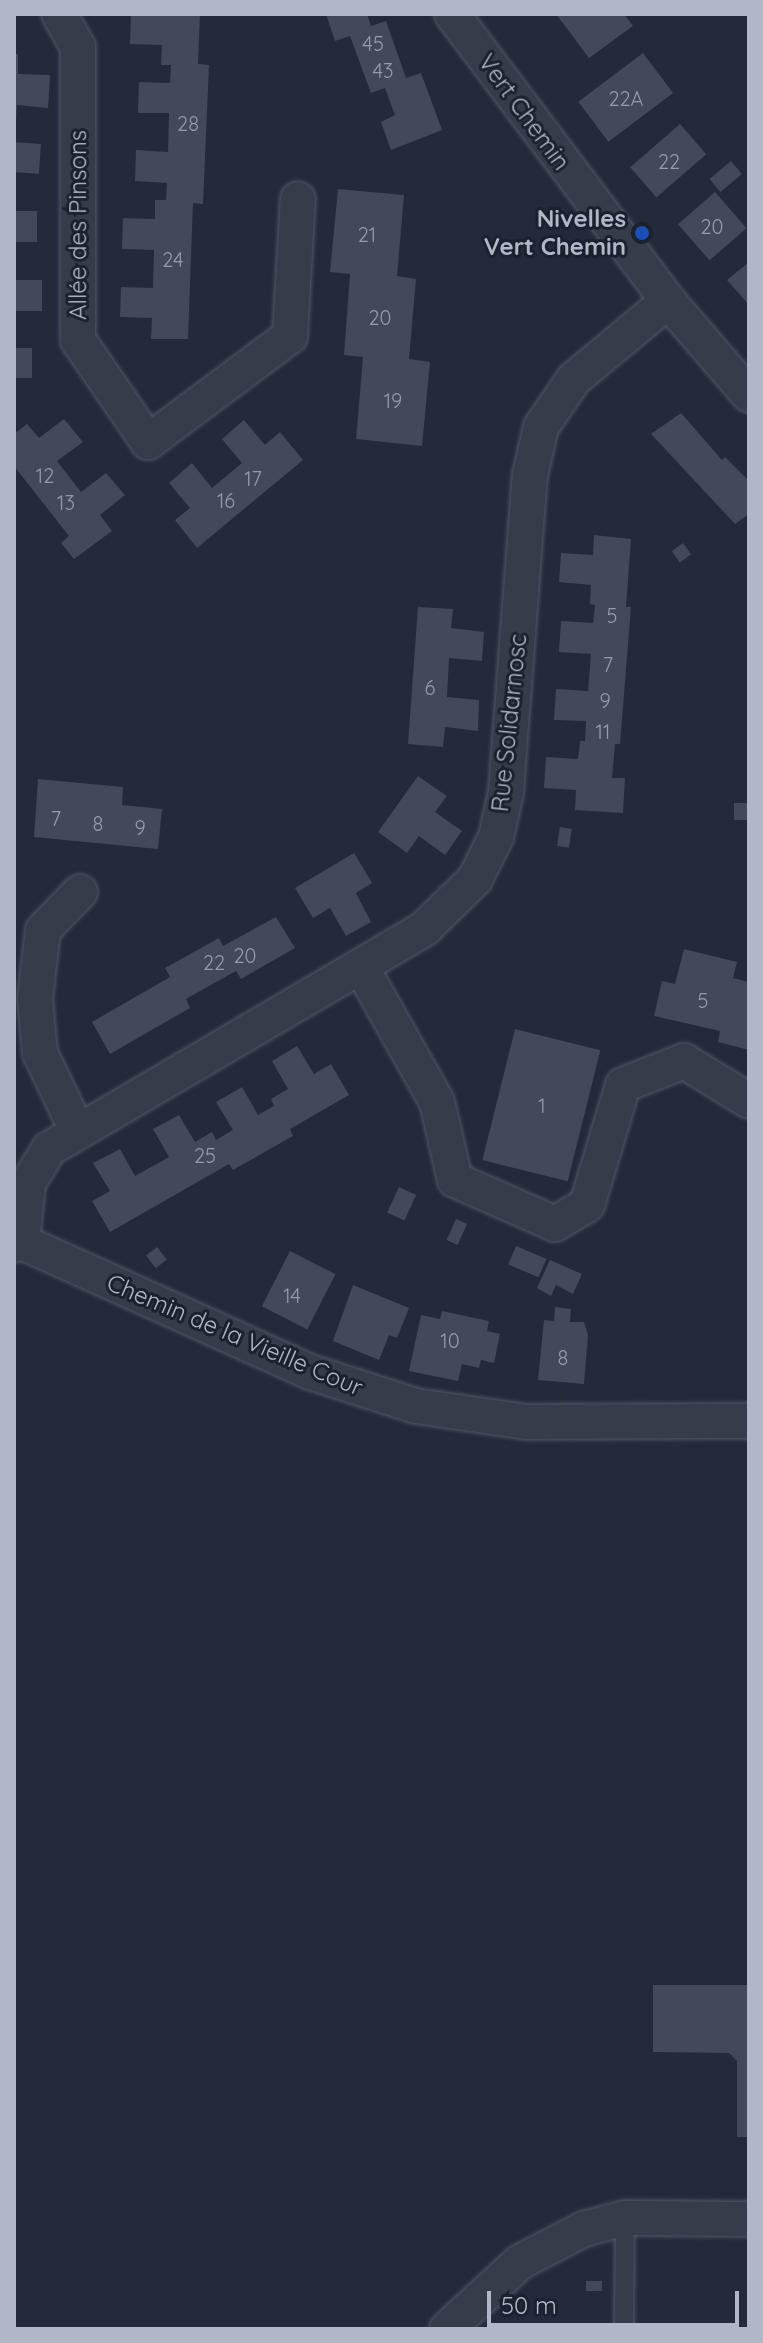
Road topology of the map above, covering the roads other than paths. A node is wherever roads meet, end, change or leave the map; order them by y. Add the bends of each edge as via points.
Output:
1 (59, 14) edge
2 (452, 14) edge
3 (298, 199) dead end
4 (668, 301) junction
5 (749, 395) edge
6 (80, 892) dead end
7 (361, 967) junction
8 (749, 1101) edge
9 (77, 1130) junction
10 (18, 1243) edge
11 (749, 1421) edge
12 (625, 2218) junction
13 (749, 2219) edge
14 (447, 2329) edge
15 (624, 2329) edge

1 - 3 street, Allée des Pinsons via 78,47 78,340 148,442 290,336
2 - 4 street, Vert Chemin
4 - 5 street, Vert Chemin
4 - 7 street, Rue Solidarnosc via 574,379 541,427 530,475 506,792 496,837 475,879 444,911
6 - 9 street via 43,930 35,998 40,1053
7 - 8 street via 437,1102 455,1180 555,1224 587,1205 623,1085 684,1061
7 - 9 street, Rue Solidarnosc
9 - 10 street, Rue Solidarnosc via 49,1149 28,1183
10 - 11 street, Chemin de la Vieille Cour via 310,1372 416,1406 527,1422
12 - 13 street
12 - 14 street via 584,2229 520,2262
12 - 15 lane

